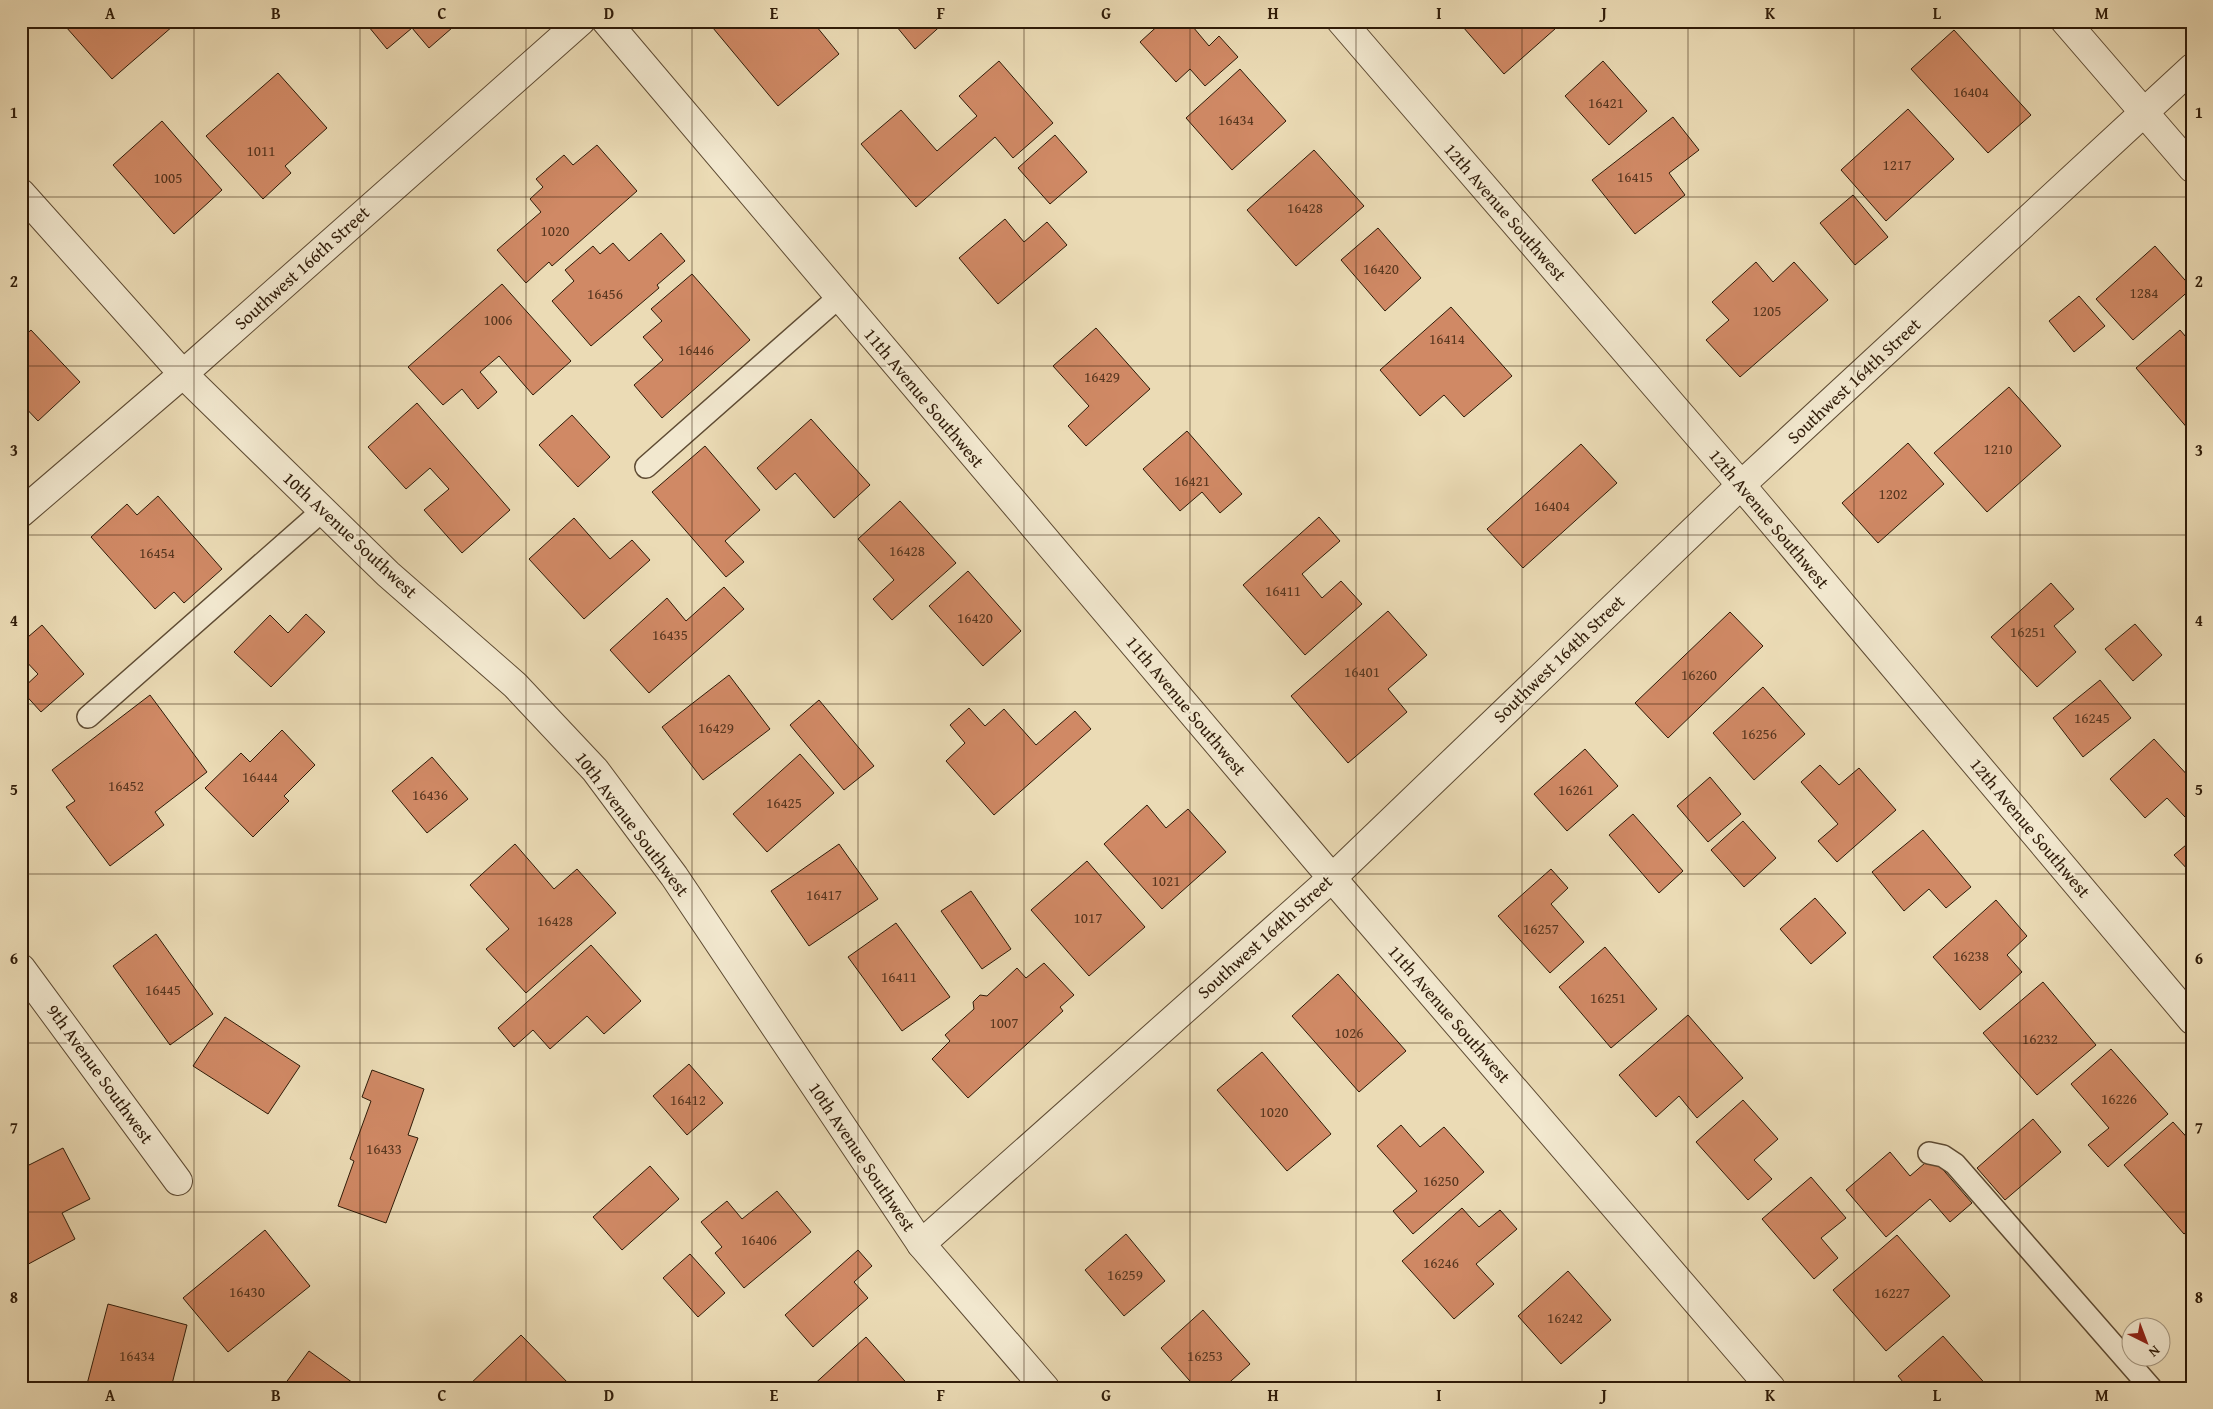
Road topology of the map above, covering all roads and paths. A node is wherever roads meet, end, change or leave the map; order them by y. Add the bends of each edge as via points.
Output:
1 (581, 21) edge
2 (606, 21) edge
3 (1341, 21) edge
4 (2065, 21) edge
5 (2192, 68) edge
6 (2144, 113) junction
7 (2192, 168) edge
8 (21, 193) edge
9 (840, 298) junction
10 (183, 374) junction
11 (646, 467) dead end
12 (1741, 485) junction
13 (322, 511) junction
14 (21, 513) edge
15 (88, 717) dead end
16 (1332, 878) junction
17 (21, 968) edge
18 (2192, 1020) edge
19 (1929, 1153) dead end
20 (178, 1180) dead end
21 (921, 1244) junction
22 (1045, 1388) edge
23 (1772, 1388) edge
24 (2151, 1388) edge

1 - 10 street, Southwest 166th Street
2 - 9 street, 11th Avenue Southwest
3 - 12 street, 12th Avenue Southwest
4 - 6 street
5 - 6 street, Southwest 164th Street
6 - 7 street
6 - 12 street, Southwest 164th Street
8 - 10 street, 10th Avenue Southwest
9 - 11 lane
9 - 16 street, 11th Avenue Southwest
10 - 13 street, 10th Avenue Southwest
10 - 14 street, Southwest 166th Street
12 - 16 street, Southwest 164th Street
12 - 18 street, 12th Avenue Southwest
13 - 15 lane
13 - 21 street, 10th Avenue Southwest via 388,574 515,684 595,770 674,876
16 - 21 street, Southwest 164th Street
16 - 23 street, 11th Avenue Southwest
17 - 20 street, 9th Avenue Southwest
19 - 24 lane via 1943,1156 1955,1164
21 - 22 street, 10th Avenue Southwest

